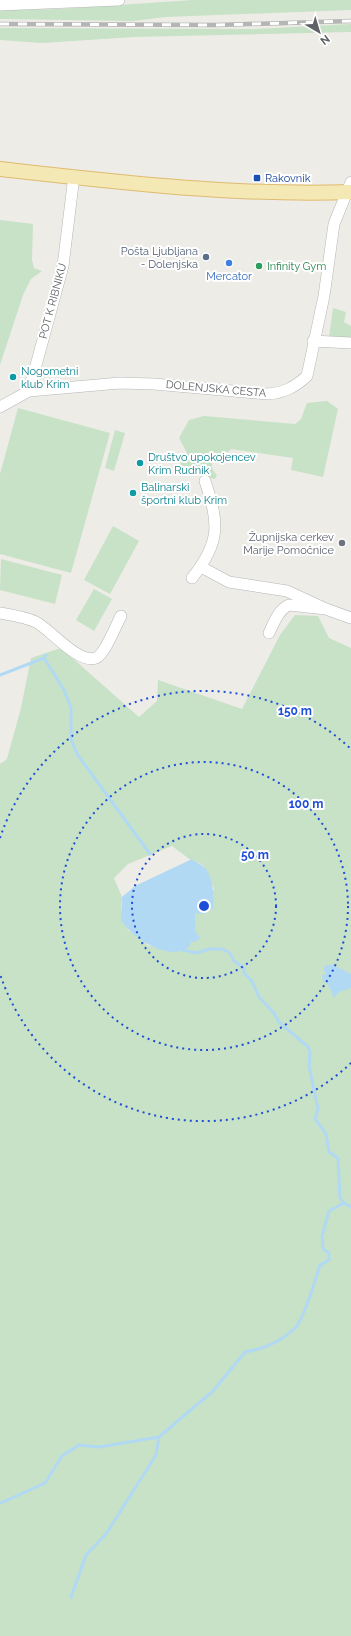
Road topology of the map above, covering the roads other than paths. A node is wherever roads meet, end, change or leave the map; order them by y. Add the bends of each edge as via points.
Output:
1 (118, 0) edge
2 (0, 5) edge
3 (0, 168) edge
4 (74, 176) junction
5 (349, 189) edge
6 (313, 341) junction
7 (351, 343) edge
8 (29, 391) junction
9 (0, 407) edge
10 (205, 481) dead end
11 (201, 567) junction
12 (192, 578) dead end
13 (326, 609) junction
14 (0, 613) edge
15 (121, 616) dead end
16 (351, 618) edge
17 (269, 633) dead end

1 - 2 street
3 - 4 main road, DOLENJSKA CESTA
4 - 5 main road, DOLENJSKA CESTA via 252,192
4 - 8 street, POT K RIBNIKU via 63,266
5 - 6 street, DOLENJSKA CESTA via 334,224 324,296
6 - 7 street
6 - 8 street, DOLENJSKA CESTA via 307,376 290,390 281,393 154,384
8 - 9 street
10 - 11 street via 216,516 213,542
11 - 12 street
11 - 13 street via 229,582 287,591
13 - 16 street
13 - 17 street via 284,607
14 - 15 street via 36,622 87,659 96,658 102,652

